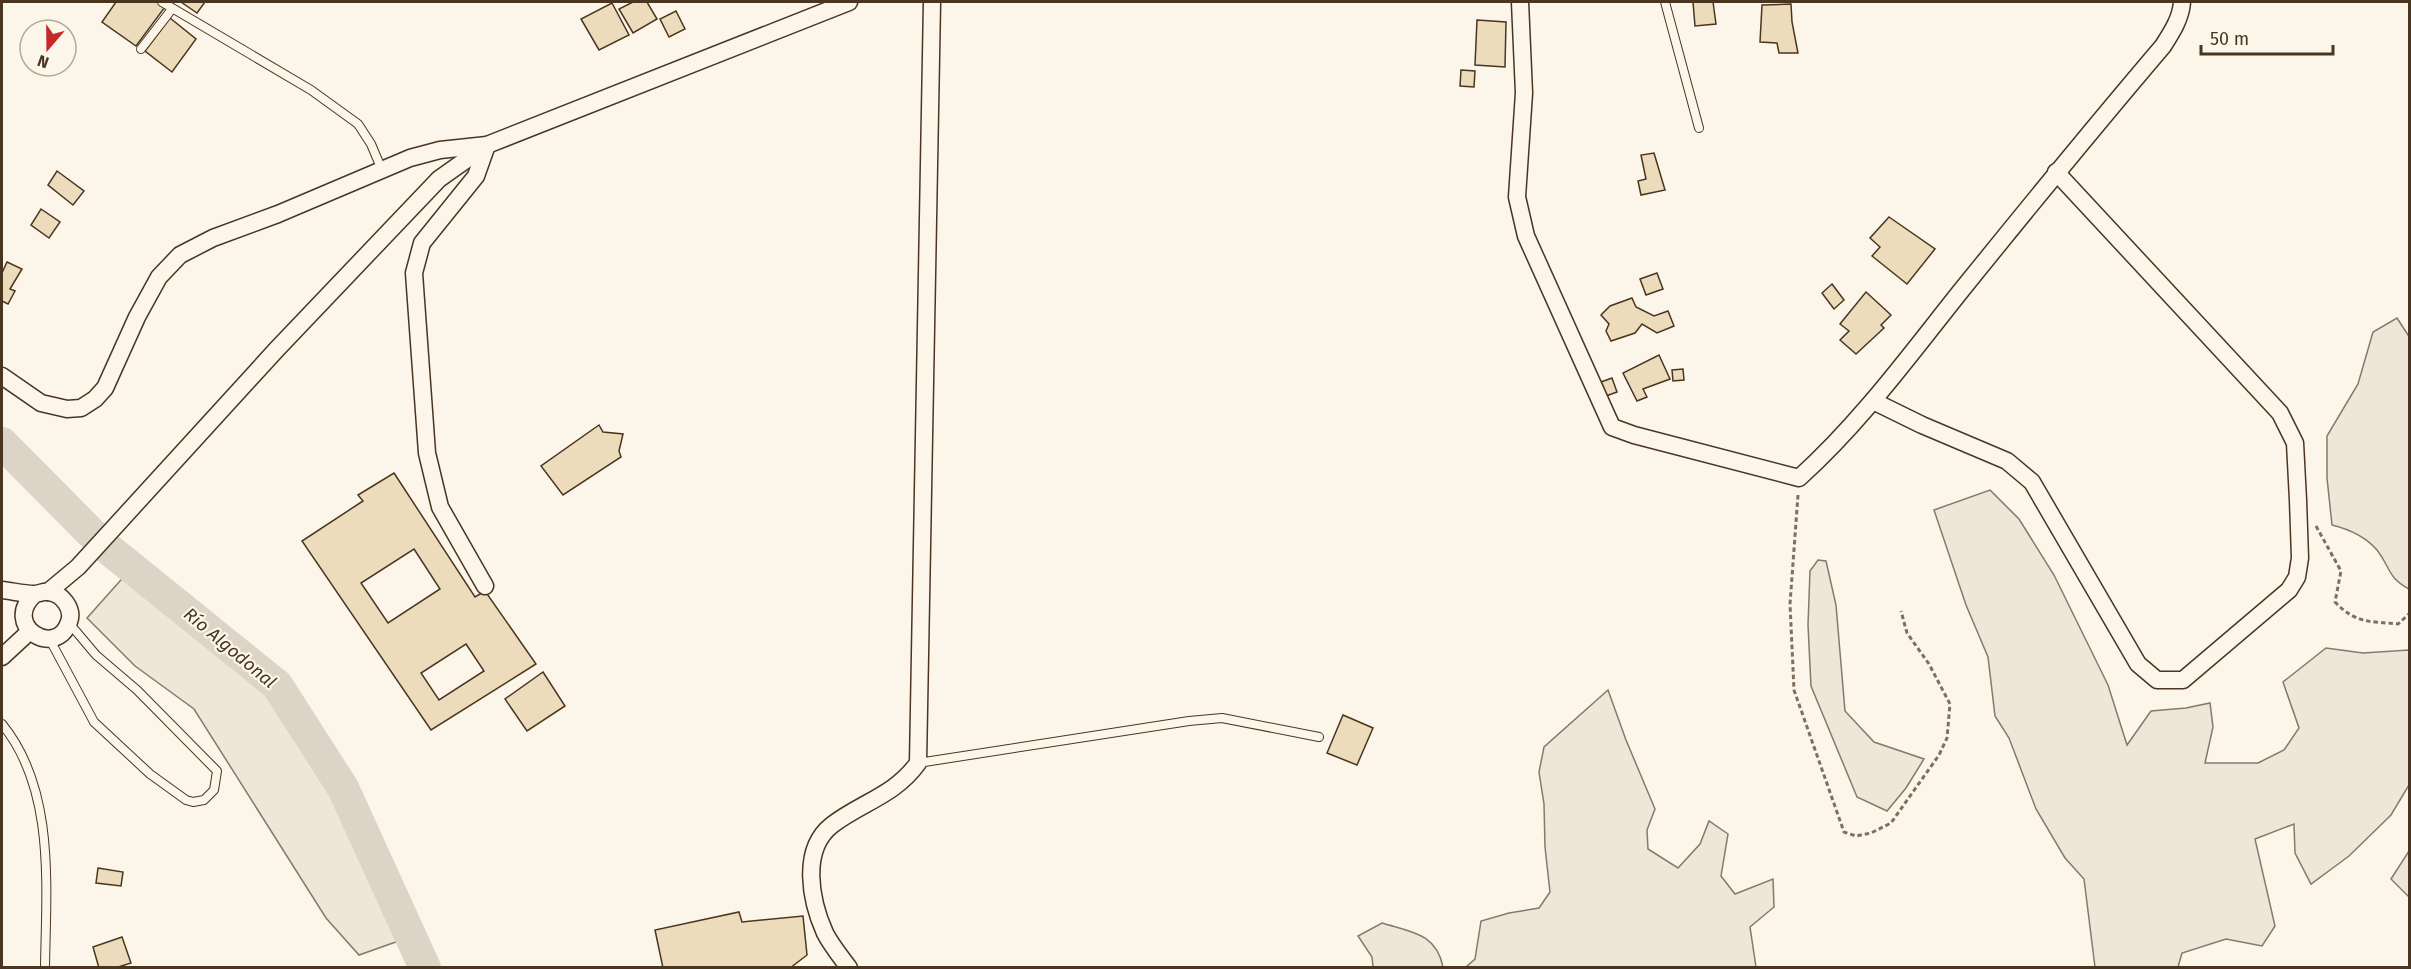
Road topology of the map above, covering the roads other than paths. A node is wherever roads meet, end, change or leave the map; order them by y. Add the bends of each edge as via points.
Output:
1 (162, 2) edge
2 (849, 2) edge
3 (932, 2) edge
4 (1520, 2) edge
5 (1665, 2) edge
6 (2182, 2) edge
7 (172, 9) junction
8 (141, 49) dead end
9 (1699, 128) dead end
10 (487, 145) junction
11 (382, 171) junction
12 (2056, 172) junction
13 (2, 376) edge
14 (1873, 401) junction
15 (485, 586) dead end
16 (2, 590) edge
17 (42, 593) junction
18 (69, 623) junction
19 (29, 632) junction
20 (49, 638) junction
21 (2, 657) edge
22 (2, 724) edge
23 (1319, 737) dead end
24 (918, 763) junction
25 (45, 968) edge
26 (849, 968) edge

1 - 7 lane
2 - 10 street
3 - 24 street
4 - 14 street via 1524,93 1517,197 1526,236 1612,427 1799,478
5 - 9 lane
6 - 12 street via 2176,26 2163,46
7 - 8 lane
7 - 11 lane via 311,90 358,124
10 - 11 street via 440,150
10 - 15 street via 476,176 422,243 414,273 427,453 440,507
10 - 17 street via 439,179 276,349 78,567
11 - 13 street via 213,238 180,255 159,277 105,388 81,408 41,403
12 - 14 street
12 - 14 street via 2280,413 2295,443 2297,477 2300,558 2297,577 2289,590 2183,680 2157,680 2138,664 2032,483 2007,461
16 - 17 street
17 - 18 street via 61,596 69,607
17 - 19 street via 27,601 23,611 23,622
18 - 20 street via 64,632
18 - 20 lane via 96,655 218,771 214,790 204,800 186,800 150,774 94,722
19 - 20 street via 40,639
19 - 21 street
22 - 25 lane via 14,739 37,796 45,852
23 - 24 lane via 1222,718
24 - 26 street via 892,789 830,826 813,851 811,882 816,908 826,935

